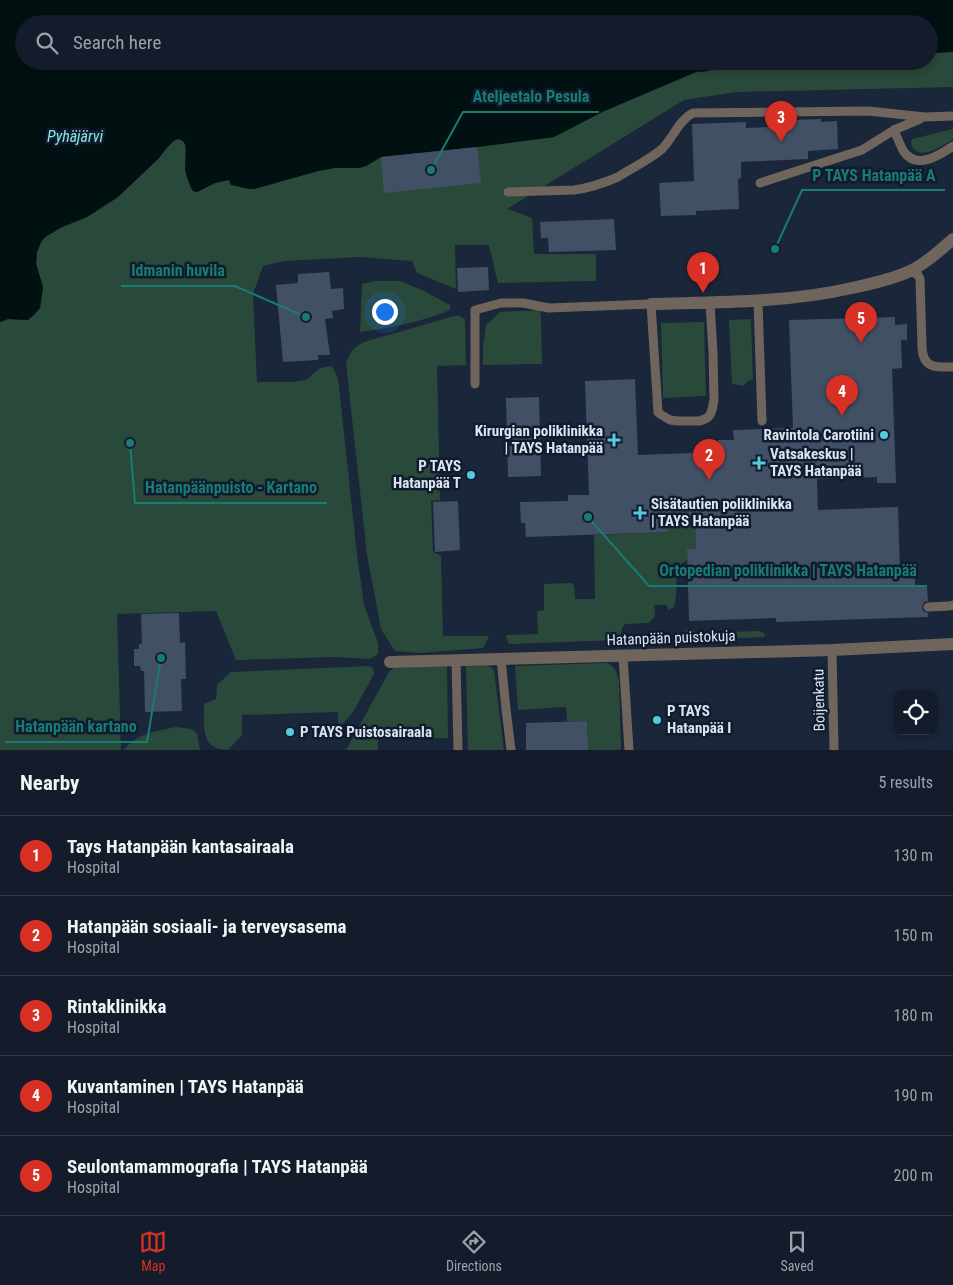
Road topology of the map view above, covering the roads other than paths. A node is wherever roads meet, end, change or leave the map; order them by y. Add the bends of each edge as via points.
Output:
1 (953, 116) edge
2 (926, 117) junction
3 (894, 130) junction
4 (953, 146) edge
5 (760, 183) dead end
6 (508, 192) dead end
7 (953, 239) edge
8 (911, 271) junction
9 (758, 301) junction
10 (710, 303) junction
11 (651, 304) junction
12 (953, 367) edge
13 (475, 384) dead end
14 (762, 421) dead end
15 (953, 605) edge
16 (928, 606) dead end
17 (953, 644) edge
18 (832, 650) junction
19 (623, 656) junction
20 (501, 659) junction
21 (456, 660) junction
22 (390, 662) dead end
23 (458, 750) edge
24 (511, 750) edge
25 (629, 750) edge
26 (834, 750) edge

1 - 2 lane
2 - 3 lane
2 - 6 lane via 868,111 693,113 660,150 610,181 574,190
3 - 4 lane via 904,152 917,160 934,158
3 - 5 lane via 862,150
7 - 8 street
8 - 9 street via 829,293
8 - 12 lane via 920,279 923,357 934,367
9 - 10 street
9 - 14 lane
10 - 11 street
10 - 11 lane via 712,410 704,420 678,421 660,414 657,408
11 - 13 lane via 548,308 500,303 475,310
15 - 16 lane
17 - 18 street, Hatanpään puistokuja
18 - 19 street, Hatanpään puistokuja
18 - 26 lane, Boijenkatu
19 - 20 street, Hatanpään puistokuja
19 - 25 lane
20 - 21 street, Hatanpään puistokuja
20 - 24 lane
21 - 22 street, Hatanpään puistokuja
21 - 23 lane

